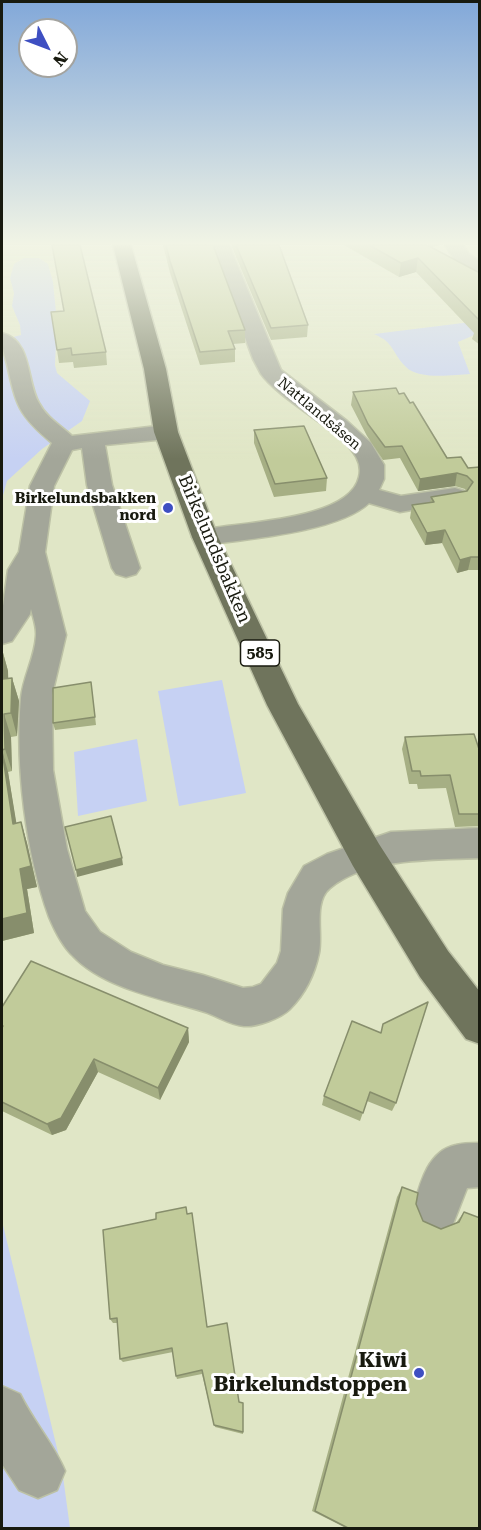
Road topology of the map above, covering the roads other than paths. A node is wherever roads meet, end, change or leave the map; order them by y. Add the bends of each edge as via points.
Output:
1 (140, 316) edge
2 (248, 316) edge
3 (2, 339) edge
4 (166, 432) junction
5 (93, 440) junction
6 (67, 443) junction
7 (366, 494) junction
8 (455, 496) edge
9 (205, 537) junction
10 (32, 552) junction
11 (126, 568) dead end
12 (2, 634) edge
13 (480, 843) edge
14 (366, 855) junction
15 (480, 1025) edge
16 (480, 1165) edge
17 (435, 1213) dead end
18 (2, 1412) edge
19 (38, 1471) dead end

1 - 4 main road, Birkelundsbakken / 585
2 - 7 street, Nattlandsåsen via 272,374 352,438 370,458 372,472
3 - 6 street via 13,350 28,403
4 - 5 street
4 - 9 main road, Birkelundsbakken / 585
5 - 6 street
5 - 11 street via 95,467
6 - 10 street via 58,451 42,486
7 - 8 street via 400,504
7 - 9 street via 347,508 314,518
9 - 14 main road, Birkelundsbakken / 585 via 283,705
10 - 12 street via 22,570 15,614
10 - 14 street via 51,635 37,695 36,770 55,872 68,917 86,944 117,965 162,982 243,1007 256,1006 275,998 294,972 306,892 317,877
13 - 14 street via 391,847
14 - 15 main road, Birkelundsbakken / 585 via 434,964
16 - 17 street via 455,1167 443,1185
18 - 19 street

